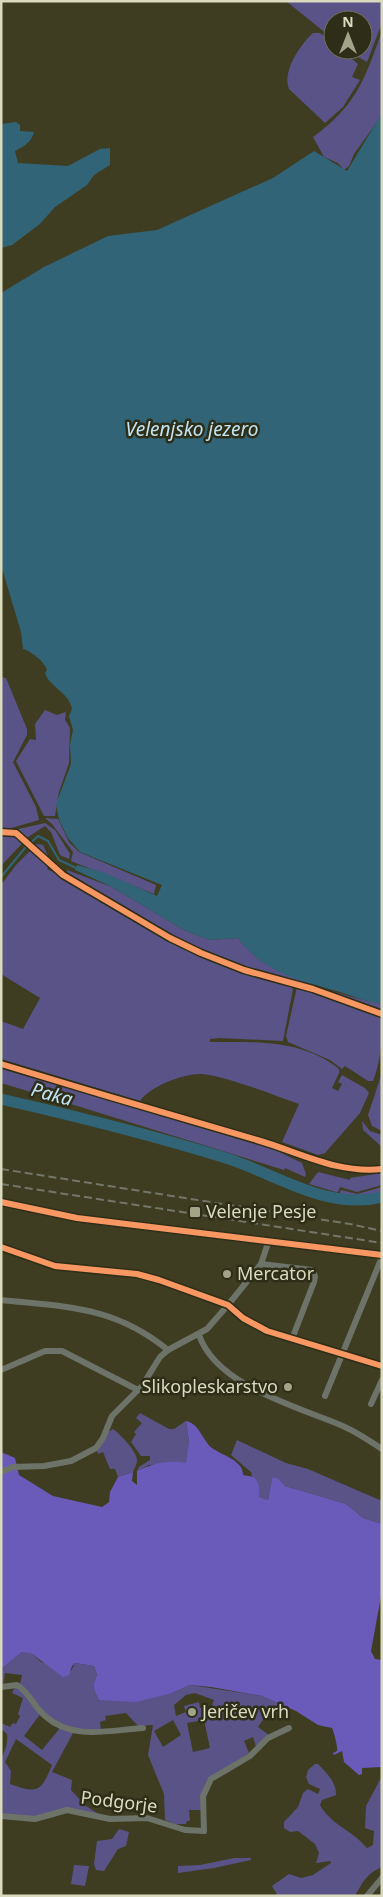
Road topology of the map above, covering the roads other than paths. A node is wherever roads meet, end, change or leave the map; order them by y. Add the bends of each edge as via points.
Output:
1 (1, 1064) edge
2 (382, 1169) edge
3 (1, 1202) edge
4 (269, 1240) junction
5 (1, 1247) edge
6 (382, 1256) edge
7 (260, 1264) junction
8 (1, 1300) edge
9 (228, 1305) junction
10 (200, 1334) junction
11 (292, 1339) junction
12 (168, 1350) junction
13 (342, 1354) junction
14 (382, 1366) edge
15 (1, 1370) edge
16 (382, 1380) edge
17 (138, 1390) junction
18 (325, 1396) dead end
19 (371, 1404) dead end
20 (382, 1449) edge
21 (1, 1472) edge
22 (1, 1687) edge
23 (143, 1728) dead end
24 (289, 1728) dead end
25 (1, 1816) edge
26 (382, 1878) edge
27 (367, 1896) edge

1 - 2 street via 272,1144 321,1163 361,1171
3 - 4 main road via 77,1218
4 - 6 main road
4 - 7 street
5 - 9 street via 55,1266 145,1276
6 - 13 street
7 - 9 street
7 - 11 street via 312,1270 314,1273 314,1282
8 - 12 street via 108,1314 140,1329
9 - 10 street
9 - 11 street via 255,1325
10 - 12 street
10 - 20 street via 203,1345 214,1359 250,1387 346,1428
11 - 13 street
12 - 17 street
13 - 14 street
13 - 18 street
15 - 17 street via 45,1352 62,1352
16 - 19 street
17 - 21 street via 117,1410 101,1443 87,1455 58,1464 13,1467
22 - 23 street via 16,1685 44,1716 78,1733
24 - 25 street, Podgorje via 268,1738 250,1756 211,1779 203,1796 204,1831 185,1830 147,1818 110,1819 67,1810 35,1819
26 - 27 street

